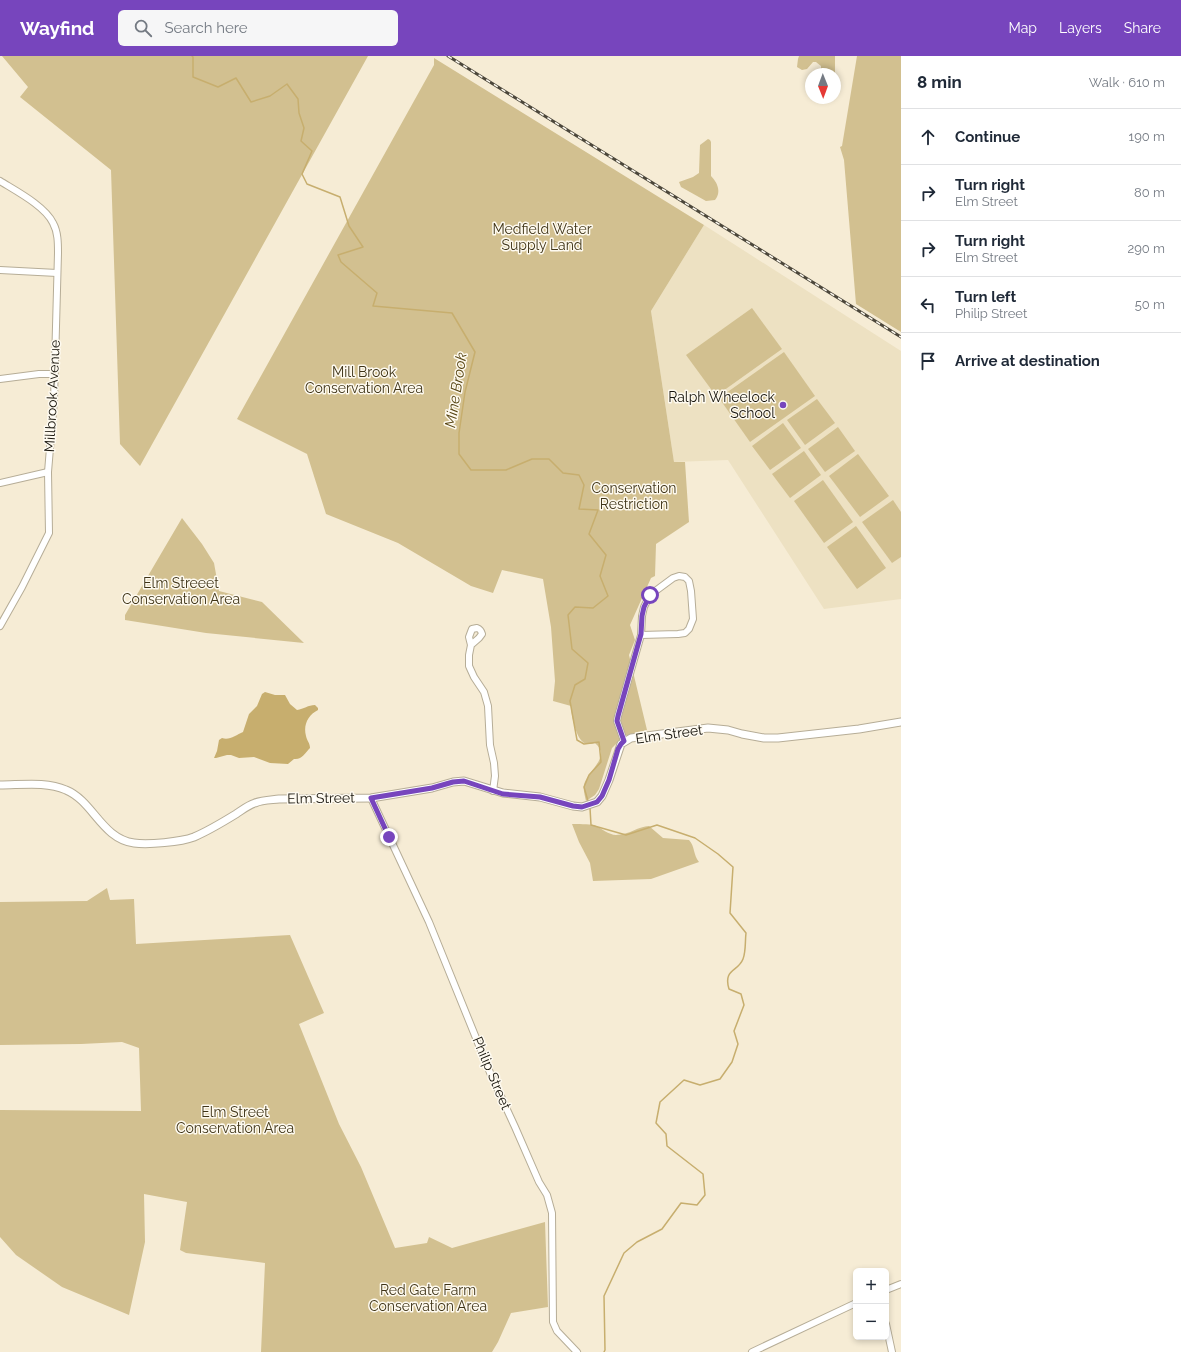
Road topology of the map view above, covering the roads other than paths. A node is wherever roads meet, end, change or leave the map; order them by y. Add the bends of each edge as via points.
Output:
1 (0, 181) edge
2 (0, 270) edge
3 (57, 273) junction
4 (54, 374) junction
5 (0, 379) edge
6 (48, 472) junction
7 (0, 483) edge
8 (0, 626) edge
9 (641, 634) junction
10 (471, 645) dead end
11 (901, 722) edge
12 (624, 741) junction
13 (0, 785) edge
14 (493, 791) junction
15 (371, 798) junction
16 (901, 1284) edge
17 (889, 1289) edge
18 (854, 1304) edge
19 (889, 1338) edge
20 (577, 1352) edge
21 (752, 1352) edge
22 (892, 1352) edge

1 - 3 street, Millbrook Avenue via 39,207 53,222 58,239
2 - 3 street
3 - 4 street, Millbrook Avenue
4 - 5 street
4 - 6 street, Millbrook Avenue
6 - 7 street
6 - 8 street, Millbrook Avenue via 49,533
9 - 9 street via 678,634 689,629 693,619 692,598 689,581 685,577 673,578 650,595 644,607
9 - 12 street via 617,721
10 - 14 street via 469,666 484,692 488,706 495,776
11 - 12 street, Elm Street via 778,738 708,728
12 - 14 street, Elm Street via 618,749 605,792 597,802 590,805 573,806 540,797
13 - 15 street, Elm Street via 41,785 67,790 81,800 117,838 132,843 170,842 194,836 254,803 266,800
14 - 15 street, Elm Street via 464,781
15 - 20 street, Philip Street via 428,922 491,1075 547,1195 552,1213 553,1322 557,1331
16 - 17 street
18 - 21 street
19 - 22 street

